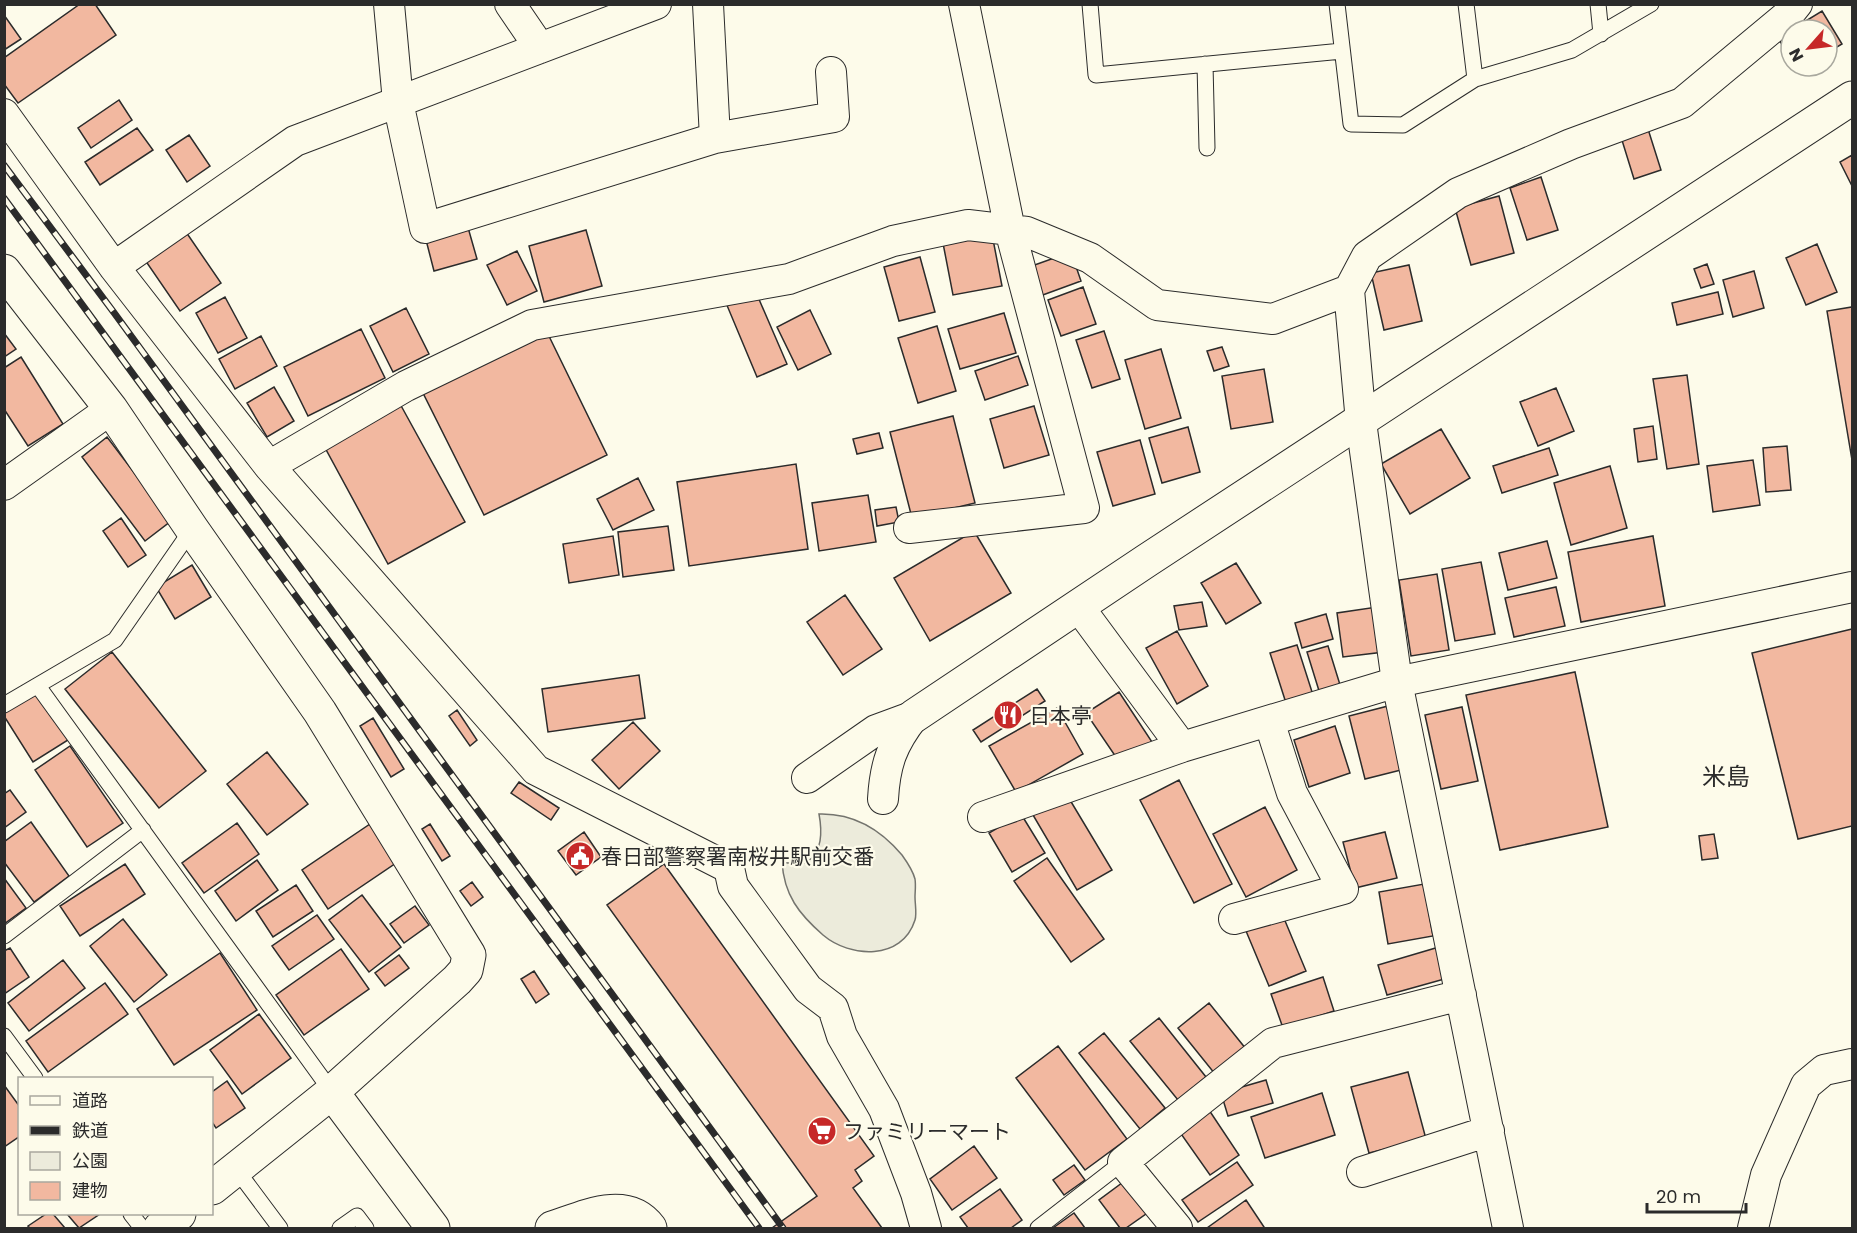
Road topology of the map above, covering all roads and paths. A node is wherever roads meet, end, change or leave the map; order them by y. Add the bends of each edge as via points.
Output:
1 (389, 4) edge
2 (510, 4) edge
3 (656, 4) edge
4 (708, 4) edge
5 (964, 4) edge
6 (1090, 4) edge
7 (1337, 4) edge
8 (1466, 4) edge
9 (1598, 4) edge
10 (1651, 4) edge
11 (1797, 4) edge
12 (1601, 34) junction
13 (540, 48) junction
14 (1342, 51) junction
15 (1204, 64) junction
16 (831, 72) dead end
17 (1475, 80) junction
18 (1852, 98) edge
19 (398, 102) junction
20 (4, 114) edge
21 (715, 138) junction
22 (1207, 148) dead end
23 (1010, 230) junction
24 (114, 267) junction
25 (4, 271) edge
26 (1350, 290) junction
27 (111, 409) junction
28 (1360, 422) junction
29 (269, 466) junction
30 (4, 485) edge
31 (909, 528) dead end
32 (192, 529) junction
33 (1852, 587) edge
34 (1078, 606) junction
35 (1397, 682) junction
36 (38, 686) junction
37 (4, 705) edge
38 (914, 716) junction
39 (1269, 721) junction
40 (1182, 747) junction
41 (807, 778) dead end
42 (882, 799) dead end
43 (983, 817) dead end
44 (143, 830) junction
45 (1234, 920) dead end
46 (4, 936) edge
47 (1461, 995) junction
48 (4, 1036) edge
49 (1852, 1064) edge
50 (33, 1077) edge
51 (332, 1092) junction
52 (1489, 1131) junction
53 (1123, 1162) junction
54 (1362, 1172) dead end
55 (224, 1178) edge
56 (132, 1215) edge
57 (178, 1215) edge
58 (142, 1228) edge
59 (159, 1228) edge
60 (280, 1228) edge
61 (340, 1228) edge
62 (366, 1228) edge
63 (433, 1228) edge
64 (552, 1228) edge
65 (650, 1228) edge
66 (926, 1228) edge
67 (1038, 1228) edge
68 (1177, 1228) edge
69 (1506, 1228) edge
70 (1753, 1228) edge

1 - 19 street
2 - 13 street
3 - 13 street
4 - 21 street
5 - 23 street
6 - 15 lane via 1096,75
7 - 14 lane
8 - 17 lane
9 - 12 lane
10 - 12 lane
11 - 26 street via 1682,103 1570,144 1458,193 1367,256
12 - 17 lane via 1572,50
13 - 19 street
14 - 15 lane
14 - 17 lane via 1351,124 1403,125
15 - 22 lane
16 - 21 street via 834,117
18 - 28 street
19 - 21 street via 424,228
19 - 24 street via 295,141
20 - 24 street
23 - 26 street via 1027,232 1090,258 1157,306 1273,319
23 - 29 street via 968,225 892,241 789,279 532,325 406,386
23 - 31 street via 1083,508
24 - 29 street
25 - 27 street
26 - 28 street
27 - 30 street
27 - 32 street
28 - 34 street
28 - 35 street
29 - 66 street via 536,770 729,868 734,886 807,989 833,1008 842,1036 878,1082
32 - 36 lane via 114,640
32 - 51 street via 320,712 469,955 466,970 457,980
33 - 35 street
34 - 38 street
34 - 40 street
35 - 39 street
35 - 47 street
36 - 37 lane
36 - 44 lane
38 - 41 street via 876,730
38 - 42 street via 890,756
39 - 40 street
39 - 45 street via 1292,793 1343,889
40 - 43 street
44 - 46 lane
44 - 51 lane
47 - 52 street
47 - 53 street via 1273,1043
48 - 50 lane
49 - 70 street via 1824,1070 1806,1085 1766,1175
51 - 55 street
51 - 63 street
52 - 54 street
52 - 69 street
53 - 67 lane
53 - 68 street
55 - 60 lane
56 - 58 lane
57 - 59 street
61 - 62 lane via 357,1216
64 - 65 street via 603,1211 627,1211

